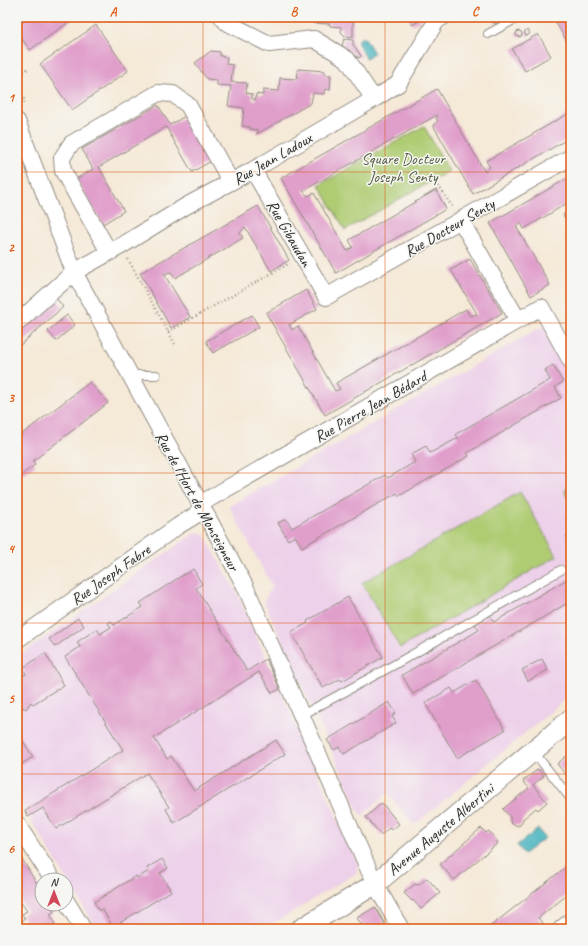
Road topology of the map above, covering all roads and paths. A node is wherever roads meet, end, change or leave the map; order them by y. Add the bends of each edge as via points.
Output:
1 (222, 17) edge
2 (443, 17) edge
3 (519, 17) edge
4 (488, 34) dead end
5 (29, 68) dead end
6 (17, 77) edge
7 (17, 84) edge
8 (374, 99) junction
9 (17, 108) edge
10 (17, 121) edge
11 (571, 156) edge
12 (253, 170) junction
13 (434, 179) dead end
14 (231, 182) junction
15 (461, 221) junction
16 (115, 249) junction
17 (302, 256) junction
18 (74, 272) junction
19 (326, 297) joint
20 (518, 320) junction
21 (17, 323) edge
22 (168, 332) junction
23 (176, 346) dead end
24 (571, 361) edge
25 (129, 375) junction
26 (156, 375) dead end
27 (201, 506) junction
28 (561, 570) dead end
29 (17, 640) edge
30 (302, 715) junction
31 (571, 719) edge
32 (533, 751) junction
33 (571, 799) edge
34 (18, 826) edge
35 (48, 872) edge
36 (375, 884) junction
37 (73, 912) edge
38 (571, 921) edge
39 (83, 929) edge
40 (302, 929) edge
41 (401, 929) edge
42 (561, 929) edge

1 - 8 street via 226,22 269,44 314,39 347,59
2 - 8 street, Rue Jean Ladoux via 437,20 398,84
3 - 4 lane
5 - 6 path
7 - 9 path via 25,102
8 - 12 street, Rue Jean Ladoux
10 - 18 street, Rue de l'Hort de Monseigneur
11 - 15 street, Rue Docteur Senty
12 - 14 street, Rue Jean Ladoux
12 - 17 street, Rue Gibaudan
13 - 15 path
14 - 16 street, Rue Jean Ladoux
14 - 16 street via 188,105 173,94 158,92 71,144 62,158 63,171
15 - 19 street, Rue Docteur Senty
15 - 20 street
16 - 18 street, Rue Jean Ladoux
16 - 22 path
17 - 19 street, Rue Gibaudan
17 - 22 path
18 - 21 street, Rue Jean Ladoux
18 - 25 street, Rue de l'Hort de Monseigneur
20 - 24 street, Rue Pierre Jean Bédard via 541,307
20 - 27 street, Rue Pierre Jean Bédard via 207,500
22 - 23 path
25 - 26 lane
25 - 27 street, Rue de l'Hort de Monseigneur
27 - 29 street, Rue Joseph Fabre via 196,515
27 - 30 street, Rue de l'Hort de Monseigneur via 245,586
28 - 30 lane
30 - 36 street, Rue de l'Hort de Monseigneur
31 - 32 street, Avenue Auguste Albertini
32 - 33 lane
32 - 36 street, Avenue Auguste Albertini
34 - 35 street
36 - 40 street, Avenue Auguste Albertini
36 - 41 street, Rue de l'Hort de Monseigneur
37 - 39 street
38 - 42 street

